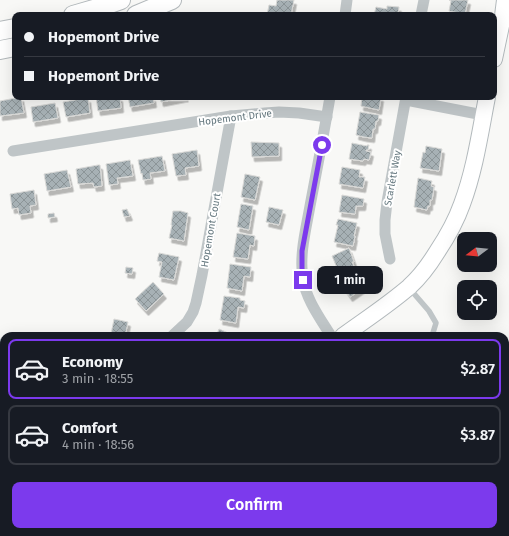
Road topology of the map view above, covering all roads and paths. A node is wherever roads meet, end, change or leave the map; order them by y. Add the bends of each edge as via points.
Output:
1 (121, 0) edge
2 (172, 0) edge
3 (347, 0) edge
4 (424, 0) edge
5 (504, 0) edge
6 (83, 12) edge
7 (143, 12) edge
8 (345, 12) edge
9 (422, 12) edge
10 (12, 29) edge
11 (0, 31) edge
12 (497, 45) edge
13 (12, 48) edge
14 (0, 50) edge
15 (330, 100) edge
16 (406, 100) edge
17 (411, 100) edge
18 (486, 100) edge
19 (483, 115) junction
20 (231, 116) junction
21 (327, 117) junction
22 (13, 151) dead end
23 (390, 259) dead end
24 (409, 287) junction
25 (176, 332) edge
26 (329, 332) edge
27 (348, 332) edge
28 (433, 332) edge

1 - 6 main road
2 - 7 main road
3 - 8 street
4 - 9 street
5 - 12 street
10 - 11 main road
13 - 14 main road
15 - 21 street
16 - 23 street, Scarlett Way via 385,220
17 - 19 street
18 - 19 street
19 - 24 street via 470,180 454,224 429,265
20 - 21 street, Hopemont Drive via 279,112
20 - 22 street, Hopemont Drive
20 - 25 street, Hopemont Court via 196,303 187,322
21 - 26 street via 302,251 302,268 309,298
24 - 27 street
24 - 28 lane via 429,310 436,323

